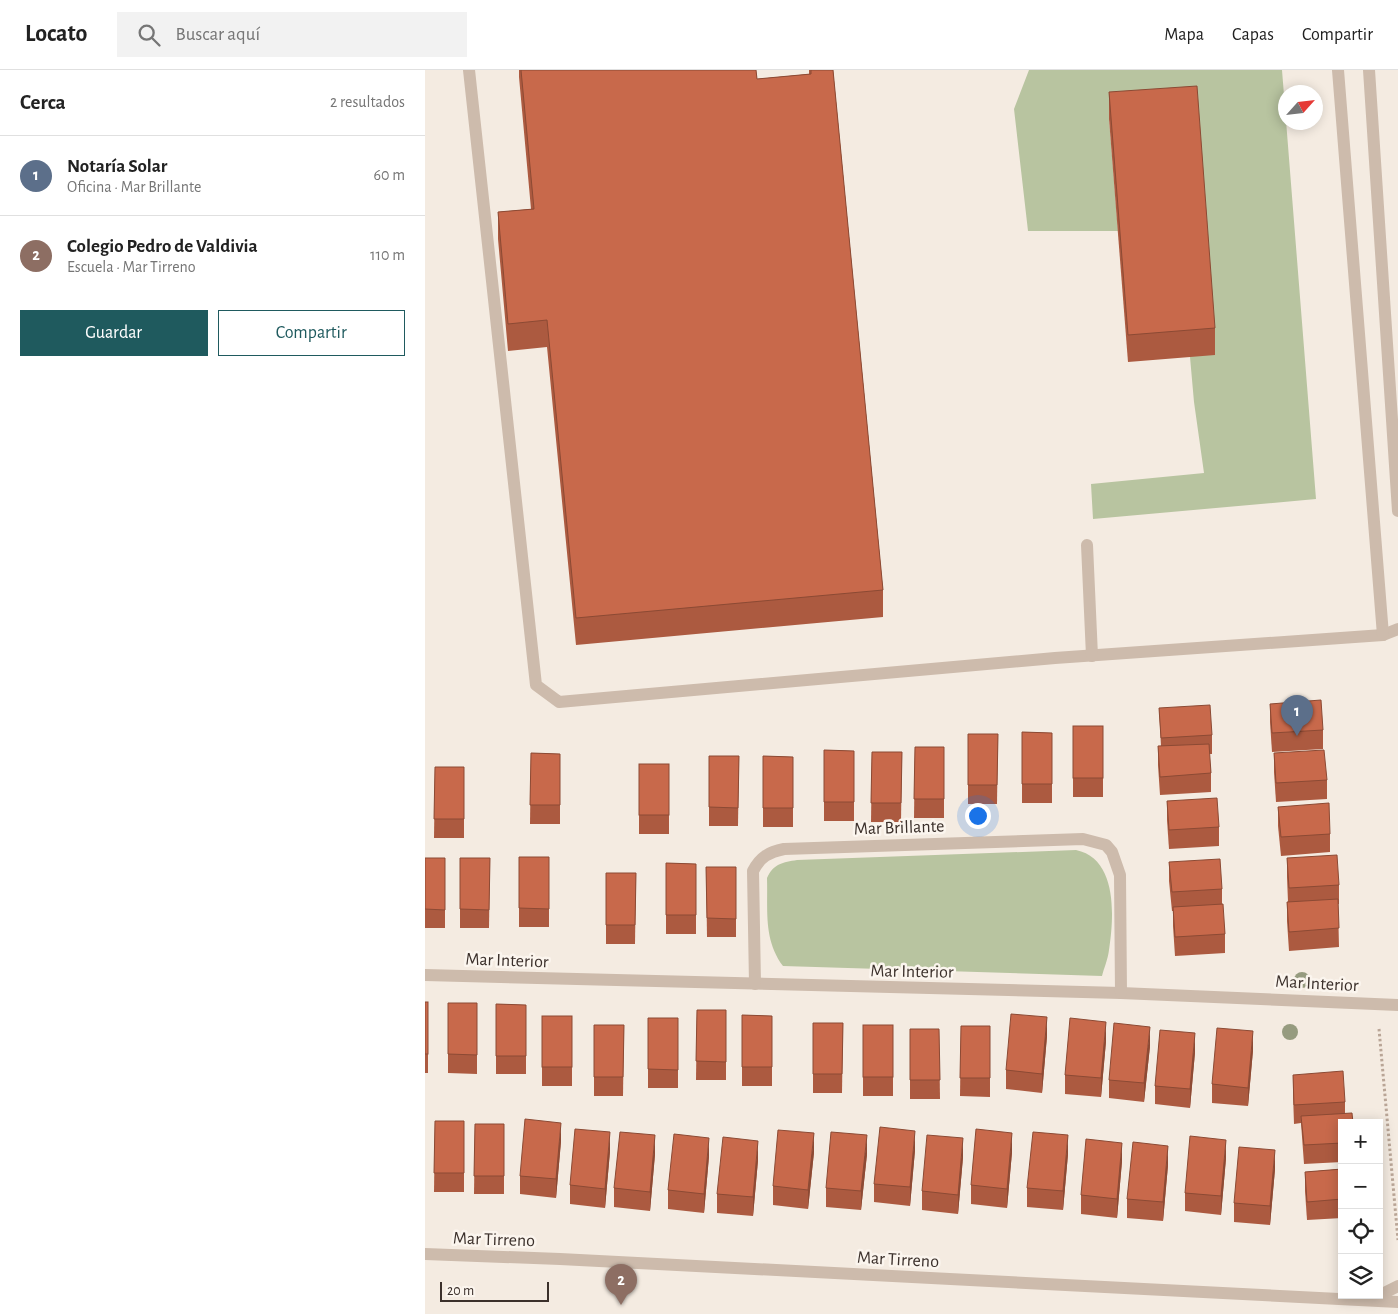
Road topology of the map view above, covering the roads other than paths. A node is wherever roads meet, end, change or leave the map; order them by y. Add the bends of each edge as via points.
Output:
1 (469, 70) edge
2 (1338, 70) edge
3 (1369, 70) edge
4 (1398, 510) edge
5 (1087, 544) dead end
6 (1398, 629) edge
7 (1383, 635) junction
8 (1092, 656) junction
9 (425, 975) edge
10 (755, 984) junction
11 (1121, 993) junction
12 (1398, 1005) edge
13 (425, 1254) edge
14 (1398, 1286) edge
15 (1370, 1300) junction
16 (1398, 1302) edge

1 - 8 street via 536,685 559,702
2 - 7 street
3 - 4 street
5 - 8 street
6 - 7 street
7 - 8 street
9 - 10 street, Mar Interior
10 - 11 street, Mar Interior
10 - 11 street, Mar Brillante via 752,880 753,871 765,855 784,849 1083,839 1106,845 1120,874
11 - 12 street, Mar Interior
13 - 15 street, Mar Tirreno
14 - 15 street, Mar Tirreno
15 - 16 street, Mar Tirreno

